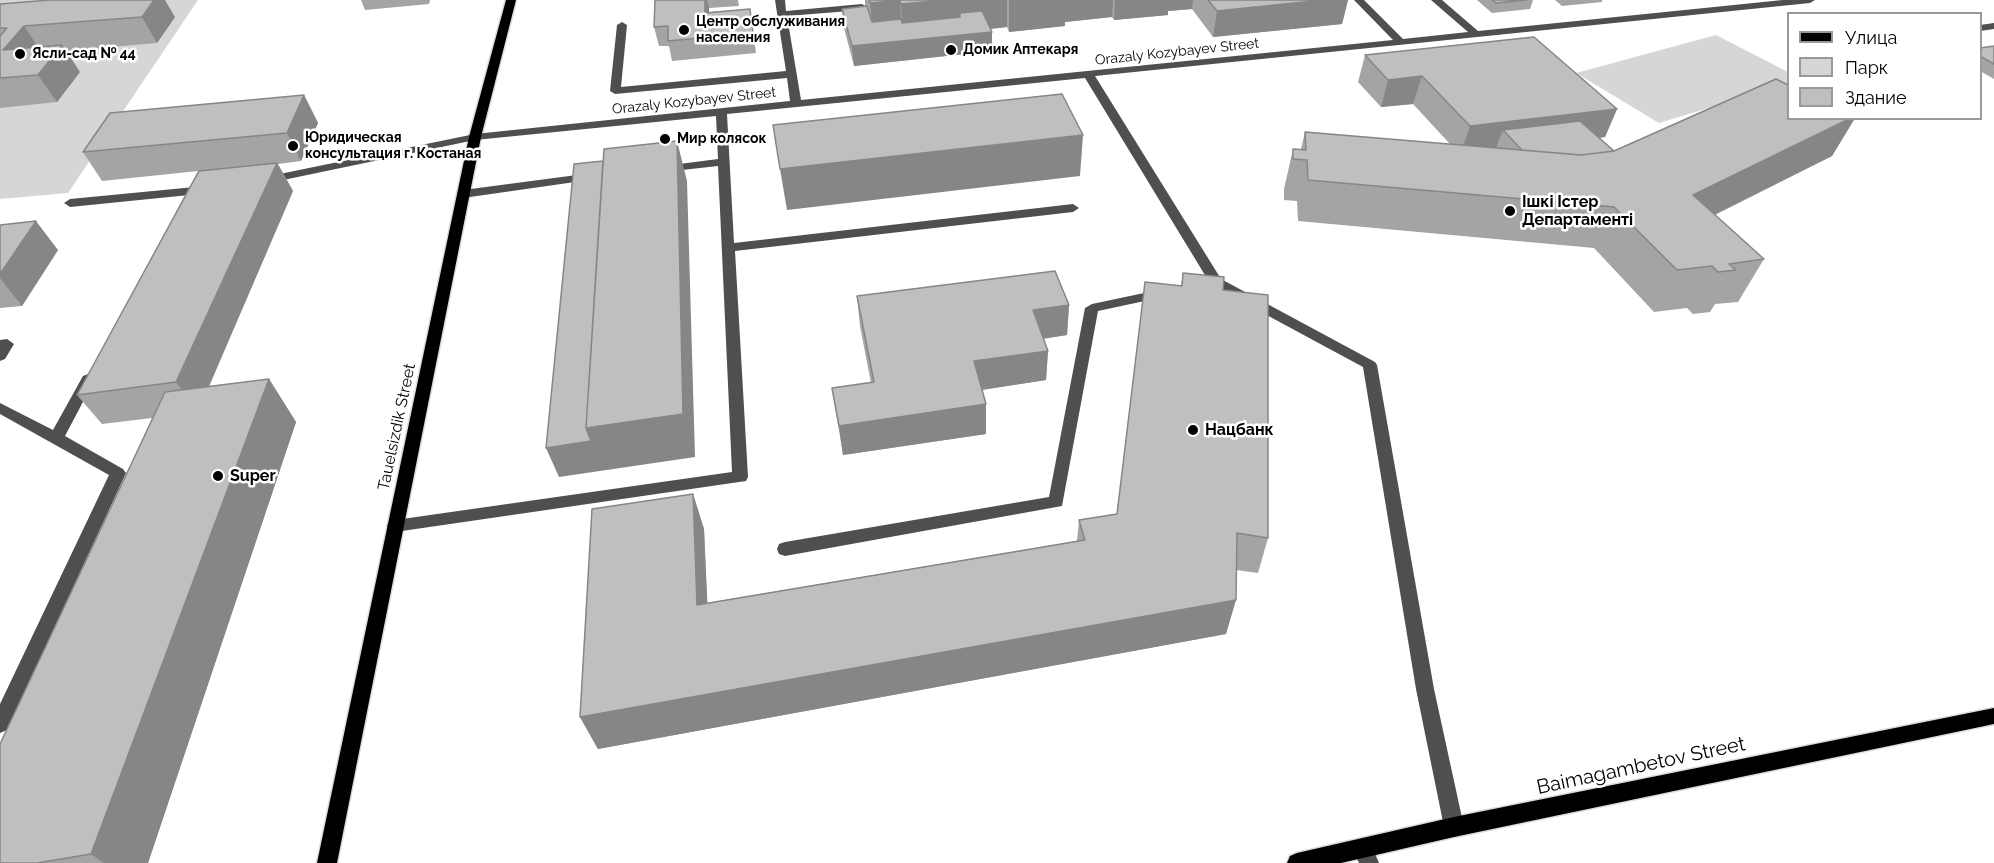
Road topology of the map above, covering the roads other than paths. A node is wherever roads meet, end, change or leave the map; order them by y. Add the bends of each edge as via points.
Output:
1 (510, 0) edge
2 (780, 0) edge
3 (1359, 0) edge
4 (1436, 0) edge
5 (1810, 0) edge
6 (877, 6) dead end
7 (782, 14) junction
8 (622, 25) dead end
9 (1476, 34) junction
10 (1401, 42) junction
11 (791, 74) junction
12 (1088, 74) junction
13 (796, 104) junction
14 (721, 112) junction
15 (475, 137) junction
16 (724, 162) junction
17 (656, 170) edge
18 (600, 176) edge
19 (248, 182) edge
20 (214, 188) edge
21 (190, 192) junction
22 (463, 194) junction
23 (70, 203) dead end
24 (1073, 207) dead end
25 (182, 208) edge
26 (728, 248) junction
27 (1182, 290) edge
28 (0, 345) edge
29 (0, 356) edge
30 (96, 365) edge
31 (0, 408) edge
32 (56, 438) junction
33 (395, 526) junction
34 (785, 549) dead end
35 (1994, 716) edge
36 (0, 724) edge
37 (1454, 827) junction
38 (1366, 856) edge
39 (327, 863) edge
40 (1298, 863) edge

1 - 15 main road, Tauelsіzdіk Street
2 - 7 street
3 - 10 street
4 - 9 street
5 - 9 street, Orazaly Kozybayev Street
6 - 7 street
7 - 11 street
8 - 11 street via 615,91
9 - 10 street, Orazaly Kozybayev Street
10 - 12 street, Orazaly Kozybayev Street
11 - 13 street
12 - 13 street, Orazaly Kozybayev Street
12 - 37 street via 1210,284 1370,365 1425,689
13 - 14 street, Orazaly Kozybayev Street
14 - 15 street, Orazaly Kozybayev Street
14 - 16 street
15 - 19 street, Orazaly Kozybayev Street
15 - 22 main road, Tauelsіzdіk Street
16 - 17 street
16 - 26 street
18 - 22 street
20 - 21 street
21 - 23 street
21 - 25 street
22 - 33 main road, Tauelsіzdіk Street
24 - 26 street
26 - 33 street via 740,477
27 - 34 street via 1092,308 1056,502
28 - 29 street via 7,344
30 - 32 street
31 - 32 street
32 - 36 street via 118,473
33 - 39 main road, Tauelsіzdіk Street
35 - 37 main road, Baimagambetov Street
37 - 38 main road, Baimagambetov Street
38 - 40 main road, Baimagambetov Street

